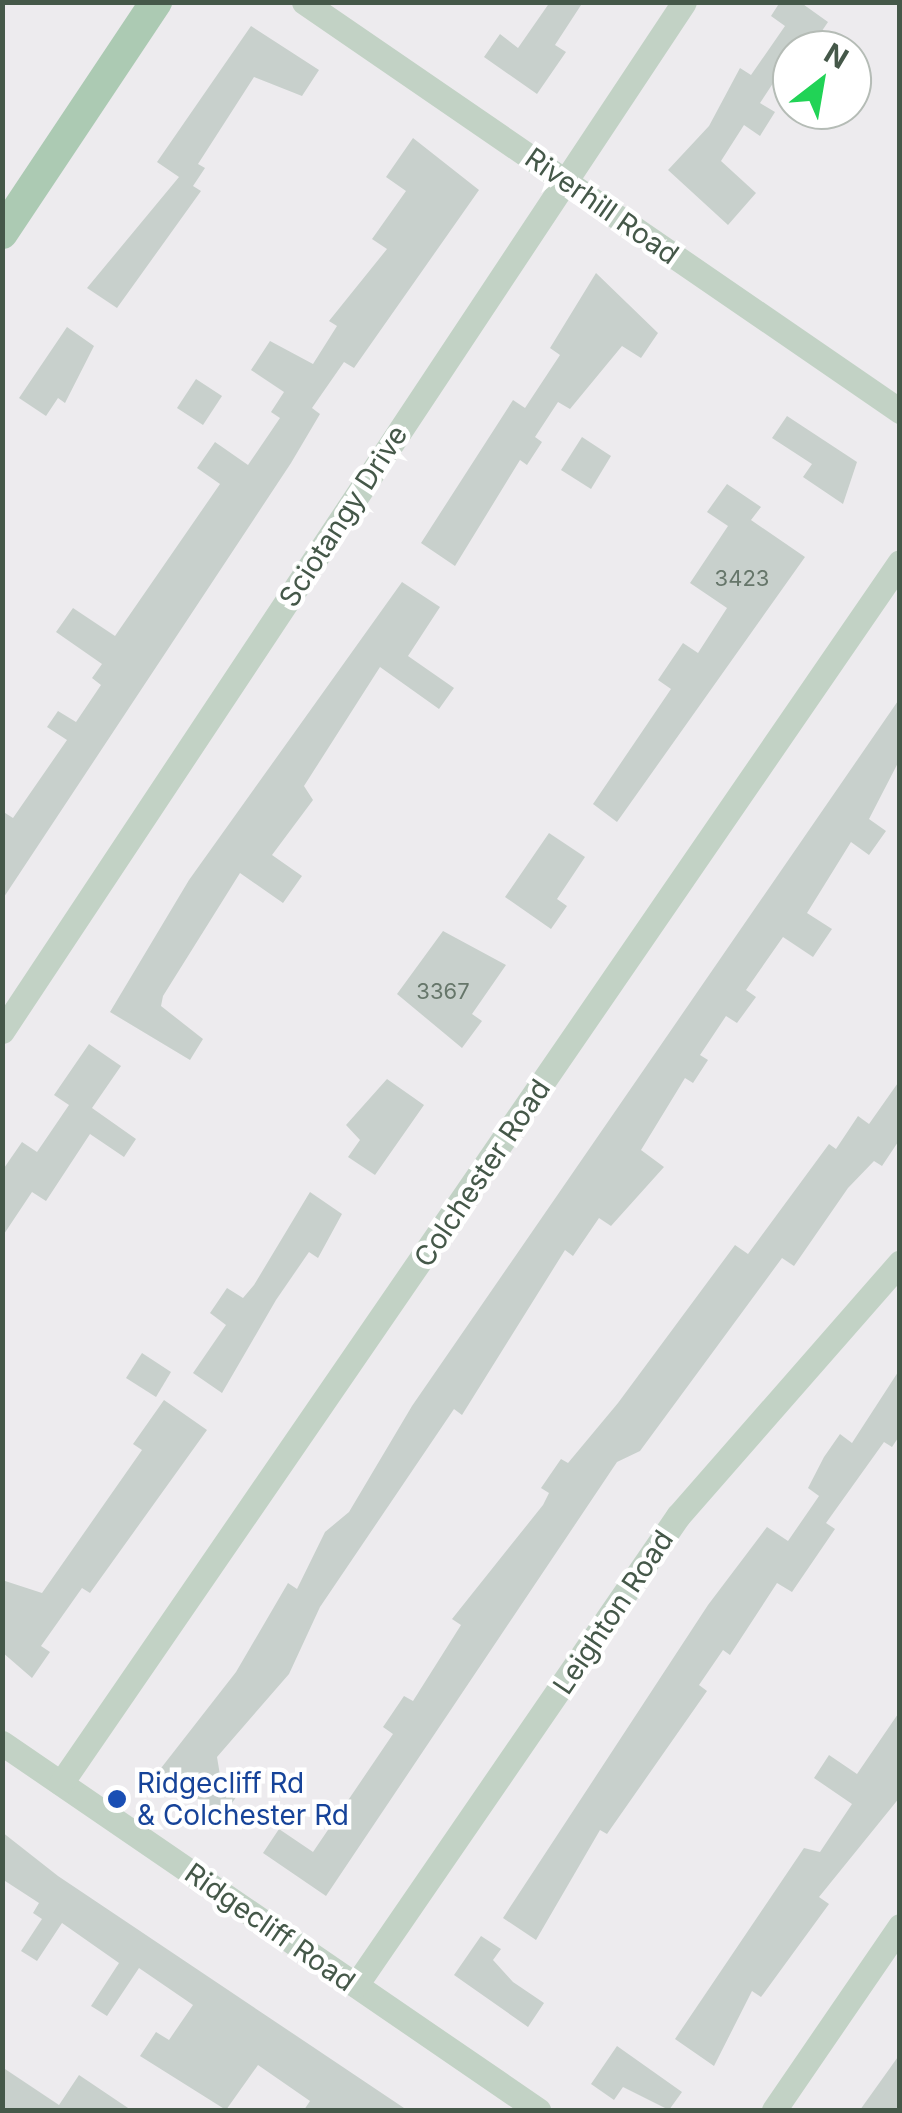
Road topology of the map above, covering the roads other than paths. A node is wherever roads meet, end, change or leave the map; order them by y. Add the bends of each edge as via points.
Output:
1 (156, 2) edge
2 (304, 2) edge
3 (684, 2) edge
4 (564, 181) junction
5 (8, 213) edge
6 (900, 410) edge
7 (900, 562) edge
8 (2, 1031) edge
9 (900, 1262) edge
10 (2, 1743) edge
11 (61, 1783) junction
12 (900, 1926) edge
13 (356, 1986) junction
14 (538, 2110) edge
15 (774, 2110) edge

1 - 5 main road
2 - 4 street, Riverhill Road
3 - 4 street, Sciotangy Drive
4 - 6 street, Riverhill Road
4 - 8 street, Sciotangy Drive
7 - 11 street, Colchester Road
9 - 13 street, Leighton Road via 678,1516
10 - 11 street, Ridgecliff Road
11 - 13 street, Ridgecliff Road
12 - 15 street
13 - 14 street, Ridgecliff Road

